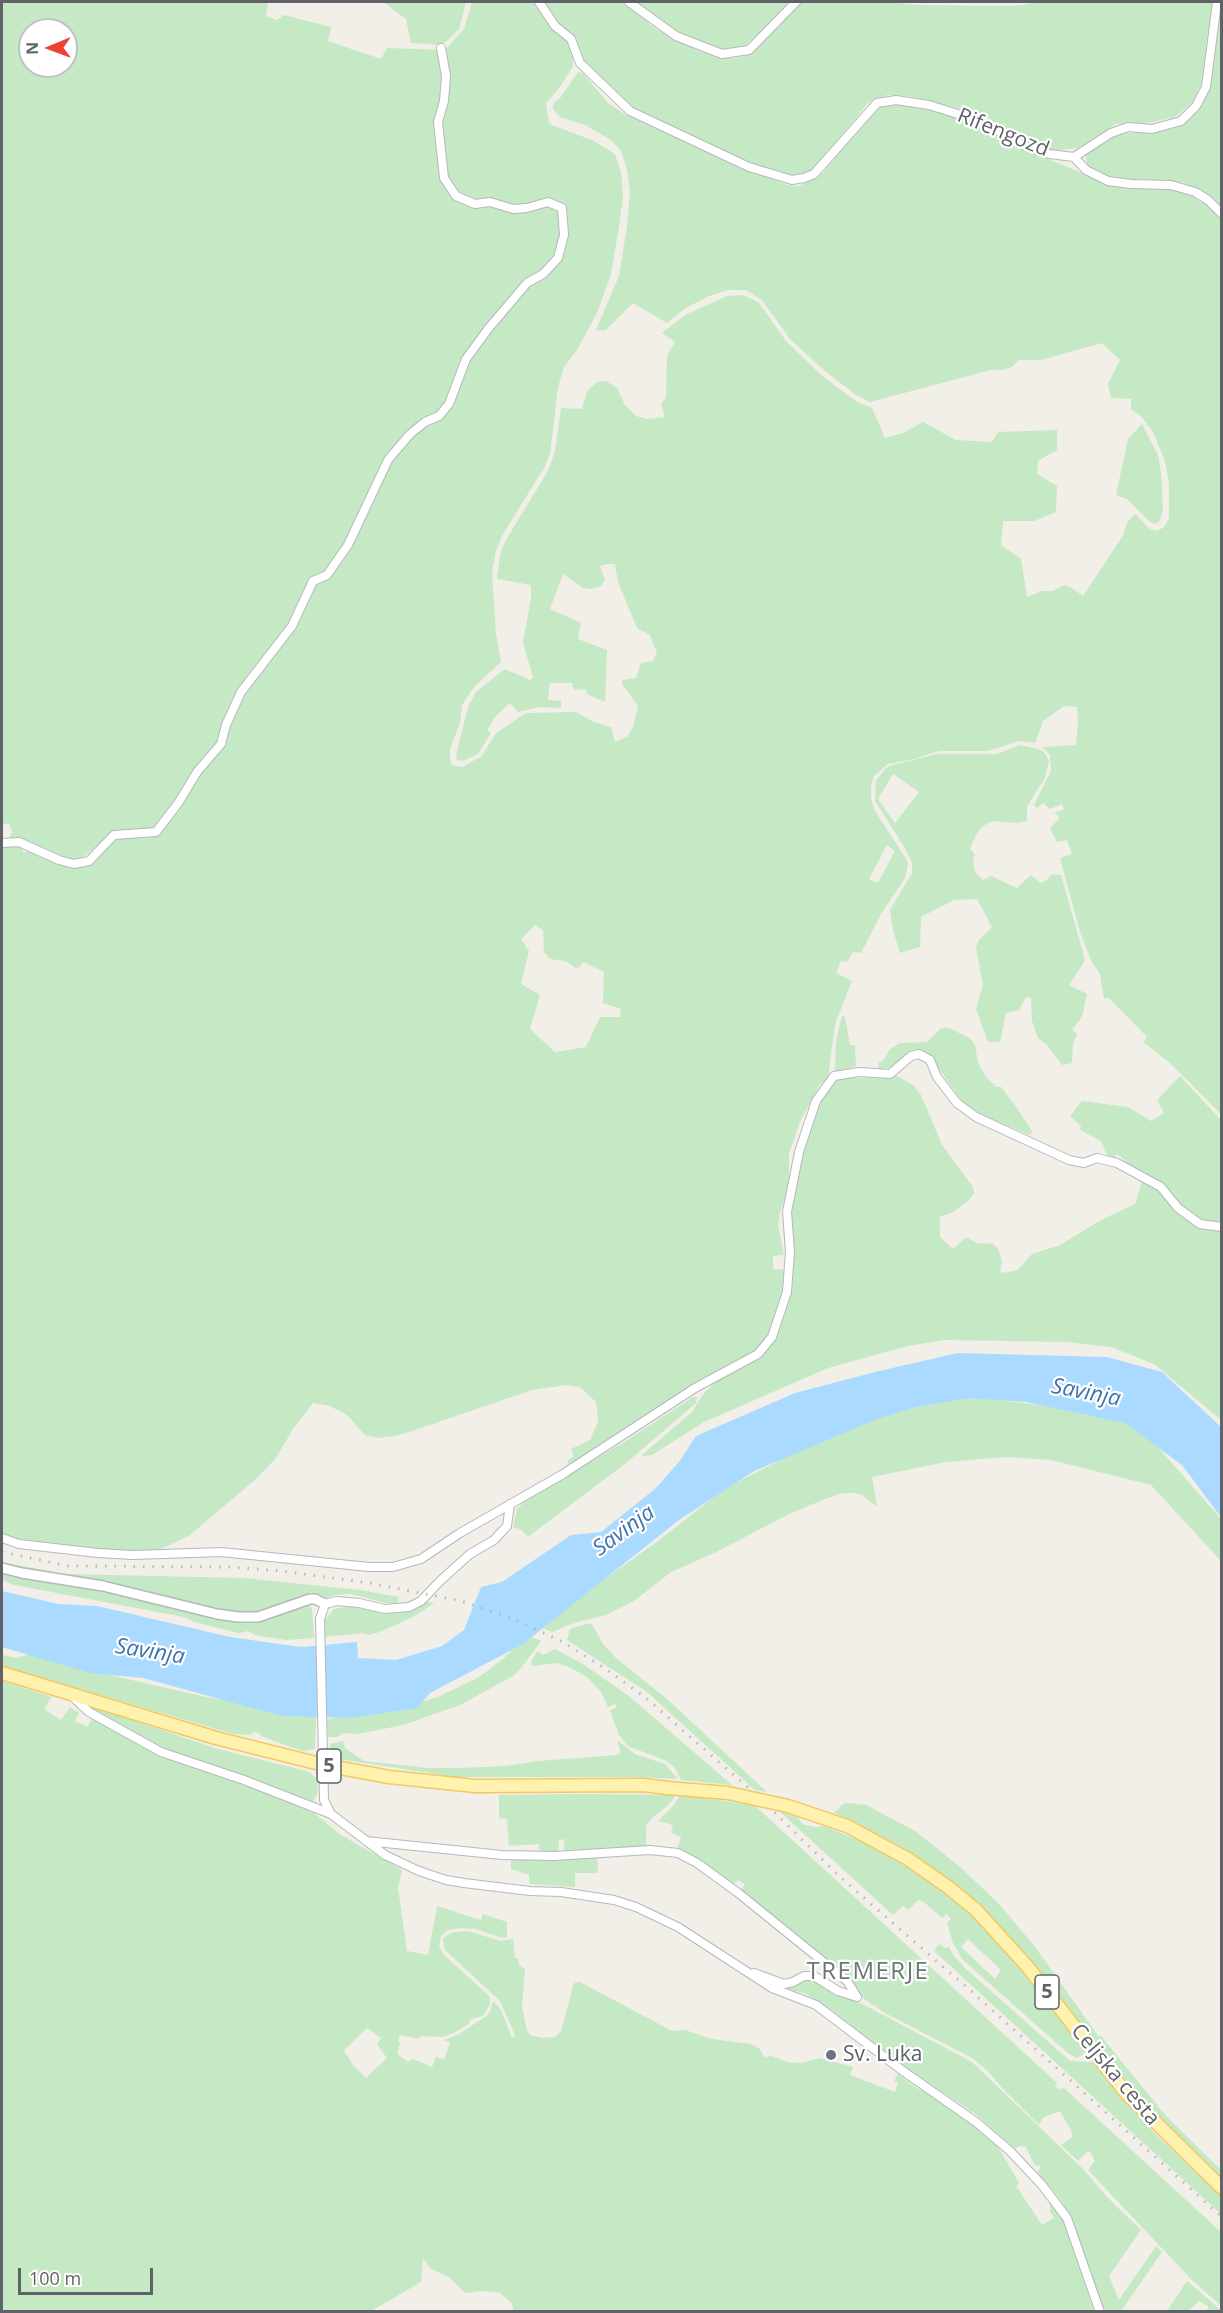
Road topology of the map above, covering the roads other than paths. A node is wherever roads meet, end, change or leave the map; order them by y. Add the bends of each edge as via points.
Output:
1 (539, 2) edge
2 (629, 2) edge
3 (796, 2) edge
4 (1217, 2) edge
5 (441, 48) dead end
6 (1074, 157) junction
7 (1221, 214) edge
8 (2, 843) edge
9 (1221, 1227) edge
10 (510, 1504) junction
11 (2, 1538) edge
12 (2, 1568) edge
13 (325, 1604) junction
14 (2, 1673) edge
15 (70, 1694) junction
16 (324, 1765) junction
17 (331, 1814) junction
18 (365, 1841) junction
19 (751, 1973) junction
20 (1221, 2188) edge
21 (1100, 2312) edge

1 - 6 street, Rifengozd via 555,26 571,39 580,63 630,111 769,174 792,180 814,174 877,103 896,100 929,105 980,121 1025,146
2 - 3 street via 676,36 722,54 750,50
4 - 6 street, Rifengozd via 1206,87 1196,106 1181,121 1152,129 1128,127
5 - 8 street via 446,76 438,122 444,178 456,196 475,204 490,202 513,209 548,202 562,208 564,235 558,258 543,274 527,283 466,358 449,404 439,416 410,434 388,460 343,552 327,575 313,581 292,626 241,692 220,744 156,832 114,835 89,861 74,864 19,842
6 - 7 street via 1086,170 1107,181 1171,185 1195,192
9 - 10 street via 1200,1224 1178,1208 1161,1187 1117,1163 1097,1158 1084,1163 1069,1160 976,1117 957,1103 937,1077 930,1060 919,1054 890,1074 859,1072 834,1076 816,1101 799,1152 787,1212 787,1292 772,1337 758,1354 695,1388
10 - 11 street via 421,1559 393,1567 220,1552 98,1553 19,1544
10 - 13 street via 507,1526 494,1540 470,1554 421,1601 409,1607 385,1609 337,1601
12 - 13 street via 238,1617 258,1617 315,1599
13 - 16 street via 320,1619
14 - 15 main road, 5
15 - 16 main road, 5 via 216,1738
15 - 17 street via 88,1712 161,1752
16 - 17 street via 324,1800
16 - 20 main road, Celjska cesta / 5, bridge via 475,1786 643,1785 728,1793 788,1806 847,1826 908,1859 976,1910 1027,1965 1127,2094
17 - 18 street
18 - 19 street via 385,1855 446,1880 561,1892 636,1906
18 - 19 street via 502,1855 650,1850 678,1853 737,1892 847,1981 857,1997 814,1976 784,1983
19 - 21 street via 772,1988 816,2005 1010,2151 1067,2218

